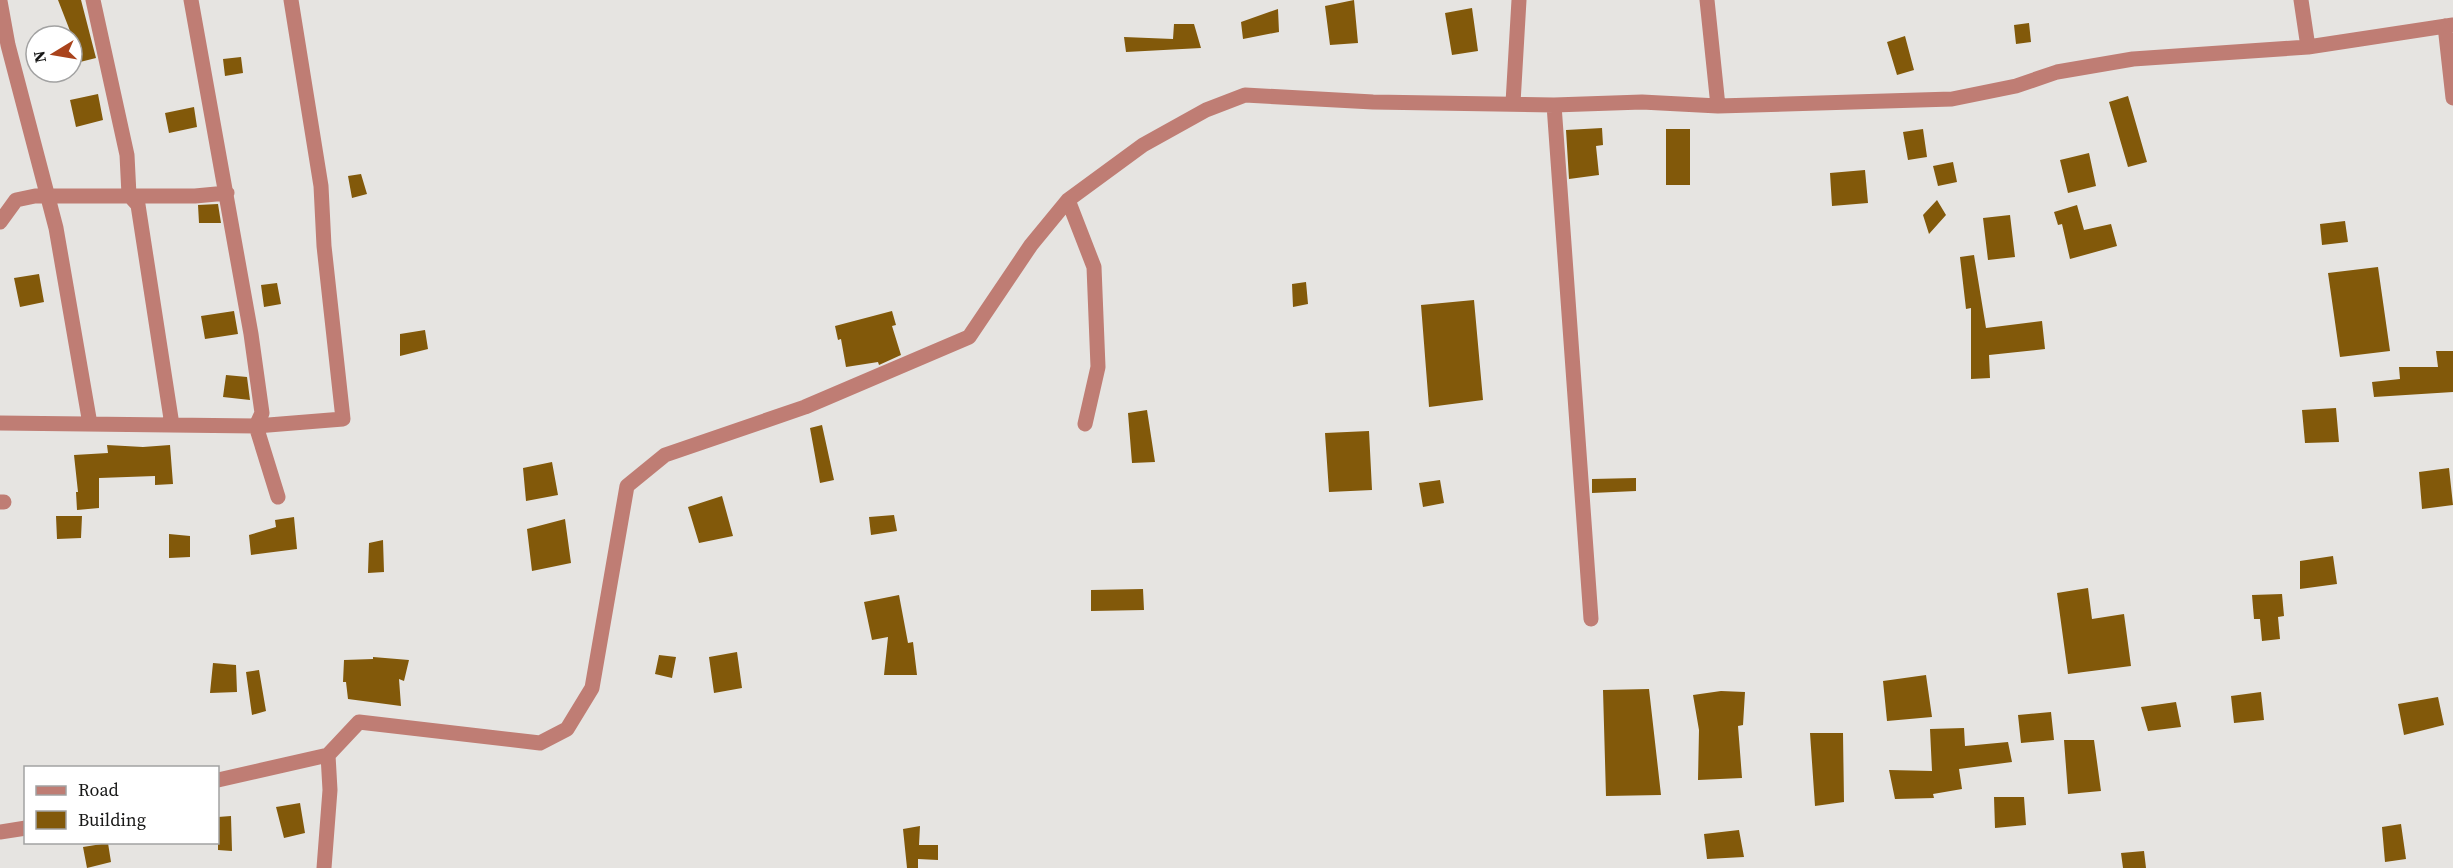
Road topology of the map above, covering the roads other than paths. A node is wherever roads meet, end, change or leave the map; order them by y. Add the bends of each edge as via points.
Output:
1 (93, 0) edge
2 (192, 0) edge
3 (291, 0) edge
4 (1519, 0) edge
5 (1707, 0) edge
6 (2301, 0) edge
7 (0, 1) edge
8 (2449, 25) edge
9 (2308, 47) junction
10 (2453, 98) edge
11 (1513, 103) junction
12 (1554, 105) junction
13 (1718, 106) junction
14 (227, 193) junction
15 (129, 195) junction
16 (46, 196) junction
17 (1068, 200) junction
18 (0, 222) edge
19 (0, 423) edge
20 (90, 424) junction
21 (1085, 424) dead end
22 (172, 425) junction
23 (256, 426) junction
24 (278, 497) dead end
25 (1591, 619) dead end
26 (328, 755) junction
27 (219, 780) edge
28 (24, 828) edge
29 (0, 832) edge
30 (324, 868) edge

1 - 15 street via 127,155
2 - 14 street
3 - 23 street via 321,186 343,419
4 - 11 street
5 - 13 street
6 - 9 street
7 - 16 street
8 - 9 street
8 - 10 street
9 - 13 street via 2133,59 2056,72 2016,86 1952,99
11 - 12 street
11 - 17 street via 1373,102 1245,95 1206,110 1143,145
12 - 13 street via 1642,102
12 - 25 street
14 - 15 street
14 - 23 street via 262,413
15 - 16 street
15 - 22 street via 138,205
16 - 18 street via 16,200
16 - 20 street via 56,228
17 - 21 street via 1094,267 1098,368
17 - 26 street via 1031,245 969,337 805,407 665,455 627,486 592,688 567,729 540,743 359,722
19 - 20 street
20 - 22 street
22 - 23 street
23 - 24 street
26 - 27 street
26 - 30 street via 330,790
28 - 29 street

